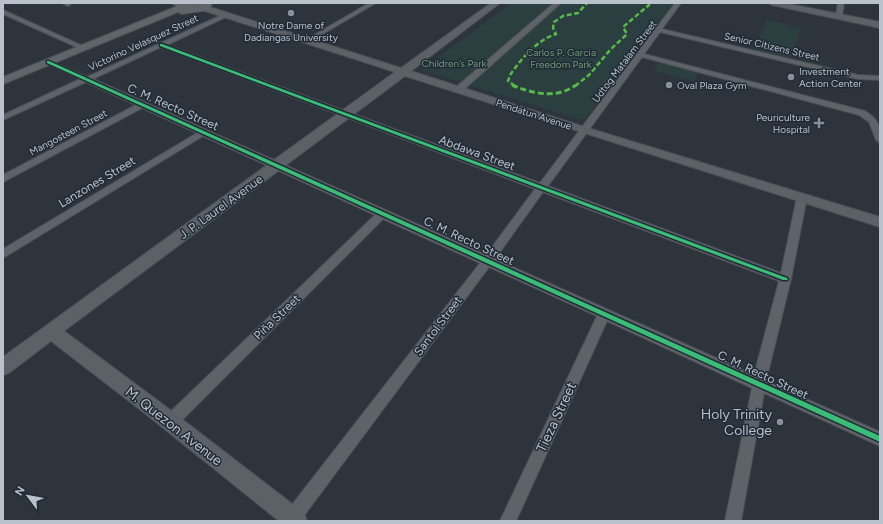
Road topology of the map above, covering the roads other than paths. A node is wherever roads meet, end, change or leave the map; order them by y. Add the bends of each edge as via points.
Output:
1 (185, 3) edge
2 (373, 3) edge
3 (496, 3) edge
4 (558, 3) edge
5 (678, 3) edge
6 (772, 3) edge
7 (841, 3) edge
8 (207, 6) edge
9 (3, 12) edge
10 (168, 14) junction
11 (226, 15) junction
12 (838, 16) junction
13 (880, 25) edge
14 (660, 30) junction
15 (110, 36) junction
16 (307, 41) junction
17 (161, 45) junction
18 (82, 48) junction
19 (641, 55) junction
20 (48, 62) junction
21 (402, 72) junction
22 (880, 78) edge
23 (86, 79) junction
24 (3, 81) edge
25 (458, 90) junction
26 (143, 104) junction
27 (345, 115) junction
28 (3, 118) edge
29 (584, 130) junction
30 (204, 132) junction
31 (880, 140) edge
32 (277, 165) junction
33 (3, 179) edge
34 (541, 188) junction
35 (802, 197) junction
36 (383, 213) junction
37 (880, 222) edge
38 (3, 254) edge
39 (488, 260) junction
40 (785, 279) junction
41 (604, 314) junction
42 (52, 332) junction
43 (3, 367) edge
44 (759, 384) junction
45 (170, 422) junction
46 (880, 439) edge
47 (293, 520) edge
48 (508, 521) edge
49 (733, 521) edge

1 - 8 main road, Pendatun Avenue
1 - 10 main road
1 - 15 main road
2 - 16 street
3 - 21 main road, J. P. Laurel Avenue
4 - 25 street
5 - 14 street, Udtog Matalam Street
6 - 12 main road
7 - 12 street
8 - 10 main road
8 - 11 main road, Pendatun Avenue
9 - 18 street
10 - 15 main road
11 - 16 main road, Pendatun Avenue
11 - 17 street, Victorino Velasquez Street
12 - 13 main road
14 - 19 street, Udtog Matalam Street
14 - 22 street, Senior Citizens Street via 858,77
15 - 18 main road
16 - 21 main road, Pendatun Avenue
17 - 23 street, Victorino Velasquez Street
17 - 27 street, Abdawa Street
18 - 20 main road
19 - 29 street, Udtog Matalam Street
19 - 31 street via 862,113 874,122
20 - 23 street, C. M. Recto Street
20 - 24 main road
21 - 25 main road, Pendatun Avenue
21 - 27 main road, J. P. Laurel Avenue
23 - 26 street, C. M. Recto Street
23 - 28 street, Victorino Velasquez Street
25 - 29 main road, Pendatun Avenue
26 - 30 street, C. M. Recto Street
26 - 33 street, Mangosteen Street
27 - 32 main road, J. P. Laurel Avenue
27 - 34 street, Abdawa Street
29 - 34 street, Santol Street
29 - 35 main road, Pendatun Avenue
30 - 32 street, C. M. Recto Street
30 - 38 street, Lanzones Street
32 - 36 street, C. M. Recto Street
32 - 42 main road, J. P. Laurel Avenue
34 - 39 street, Santol Street
34 - 40 street, Abdawa Street
35 - 37 main road, Pendatun Avenue
35 - 40 street
36 - 39 street, C. M. Recto Street
36 - 45 street, Piña Street
39 - 41 street, C. M. Recto Street
39 - 47 street, Santol Street
40 - 44 street
41 - 44 street, C. M. Recto Street
41 - 48 street, Tieza Street
42 - 43 main road, J. P. Laurel Avenue
42 - 45 main road, M. Quezon Avenue
44 - 46 street, C. M. Recto Street
44 - 49 street
45 - 47 main road, M. Quezon Avenue

